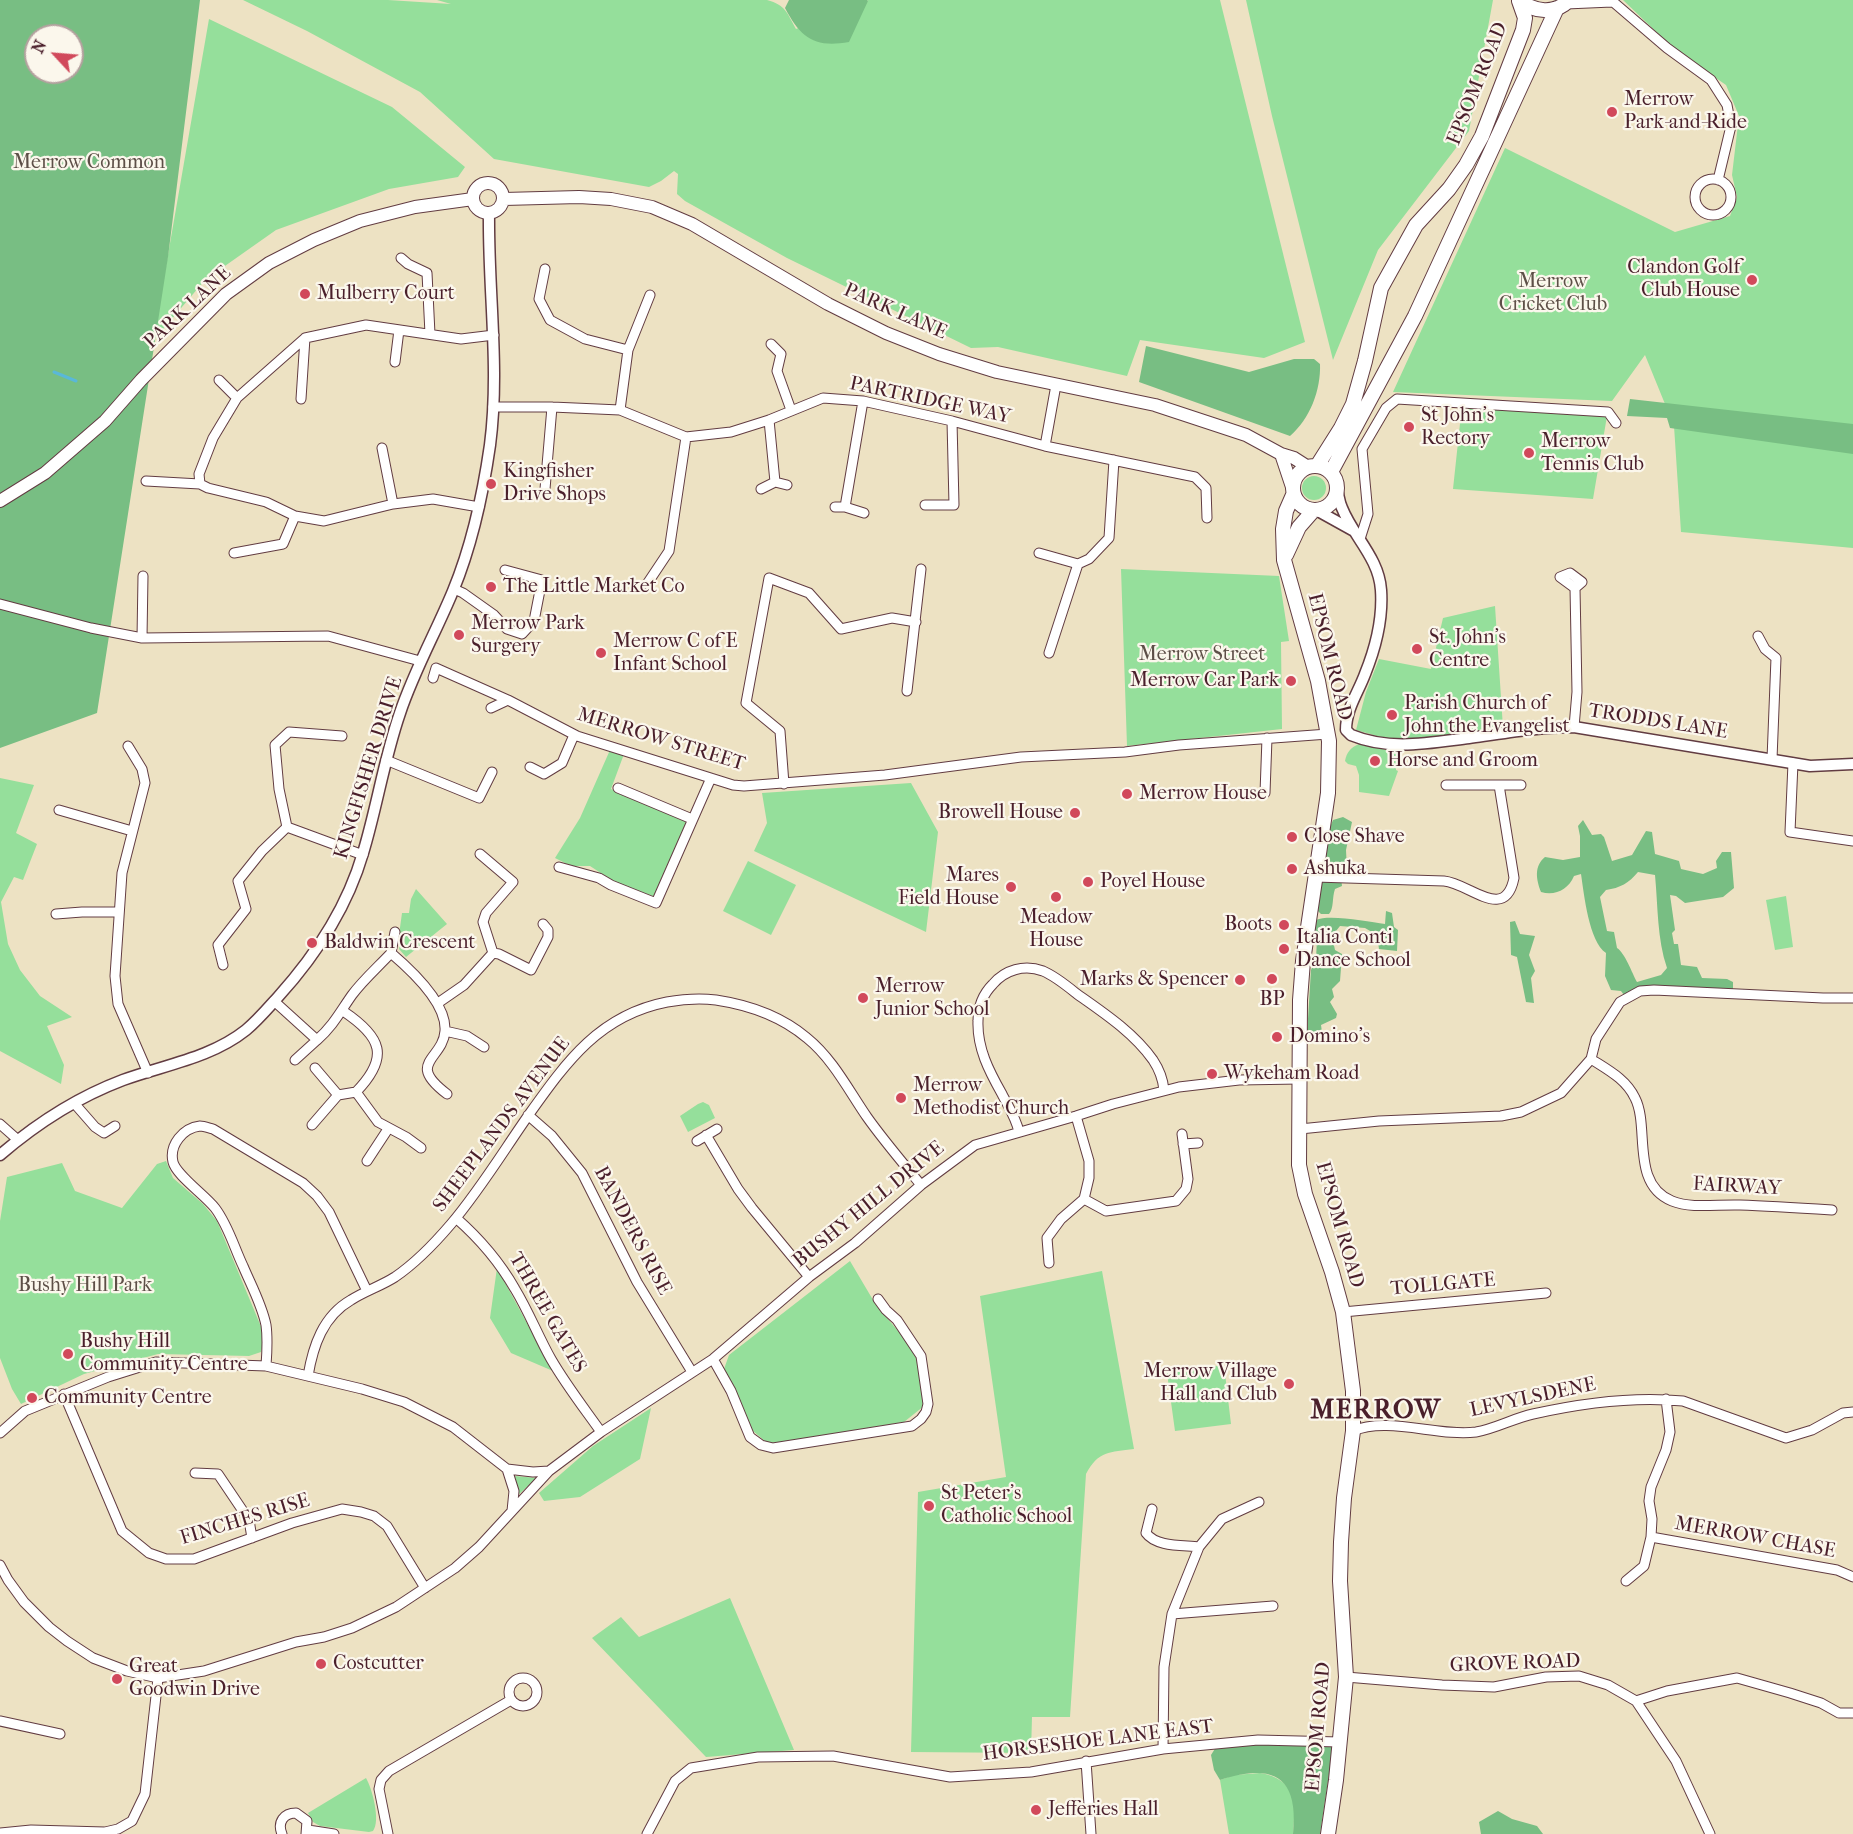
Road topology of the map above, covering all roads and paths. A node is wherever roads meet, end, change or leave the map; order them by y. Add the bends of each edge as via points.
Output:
1 (1519, 0) edge
2 (1611, 1) edge
3 (1564, 4) edge
4 (1718, 180) junction
5 (473, 199) junction
6 (504, 199) junction
7 (489, 214) junction
8 (401, 258) dead end
9 (545, 269) dead end
10 (650, 295) dead end
11 (399, 330) junction
12 (430, 334) junction
13 (494, 334) junction
14 (304, 339) junction
15 (771, 344) dead end
16 (628, 350) junction
17 (395, 362) dead end
18 (219, 380) dead end
19 (1056, 385) junction
20 (237, 398) junction
21 (301, 399) dead end
22 (863, 401) junction
23 (493, 407) junction
24 (552, 407) junction
25 (620, 410) junction
26 (791, 410) junction
27 (770, 420) junction
28 (952, 421) junction
29 (1616, 423) dead end
30 (686, 436) junction
31 (1045, 446) junction
32 (382, 448) dead end
33 (1281, 454) junction
34 (1114, 460) junction
35 (1312, 466) junction
36 (1331, 472) junction
37 (146, 481) dead end
38 (775, 482) junction
39 (200, 484) junction
40 (787, 485) dead end
41 (544, 489) dead end
42 (761, 489) dead end
43 (1337, 490) junction
44 (1293, 491) junction
45 (0, 501) edge
46 (393, 504) junction
47 (925, 505) dead end
48 (478, 507) junction
49 (1315, 511) junction
50 (864, 513) dead end
51 (295, 516) junction
52 (1207, 518) dead end
53 (1357, 535) junction
54 (234, 553) dead end
55 (1039, 553) dead end
56 (1284, 560) junction
57 (1078, 564) junction
58 (921, 568) dead end
59 (505, 570) dead end
60 (143, 576) dead end
61 (647, 584) dead end
62 (1575, 588) dead end
63 (454, 590) junction
64 (0, 604) edge
65 (916, 622) junction
66 (1758, 636) dead end
67 (142, 638) junction
68 (1049, 653) dead end
69 (420, 662) junction
70 (433, 678) dead end
71 (908, 691) dead end
72 (508, 700) junction
73 (490, 708) dead end
74 (1574, 727) junction
75 (1328, 734) junction
76 (574, 735) junction
77 (1351, 735) joint
78 (342, 736) dead end
79 (1267, 738) junction
80 (128, 746) dead end
81 (1772, 759) junction
82 (386, 760) junction
83 (1793, 763) junction
84 (1853, 764) edge
85 (530, 767) dead end
86 (492, 772) dead end
87 (544, 774) junction
88 (711, 778) junction
89 (539, 783) dead end
90 (784, 784) junction
91 (1446, 785) dead end
92 (1499, 785) junction
93 (1521, 785) dead end
94 (618, 788) dead end
95 (1265, 793) dead end
96 (59, 810) dead end
97 (692, 819) junction
98 (287, 828) junction
99 (132, 831) junction
100 (1853, 841) edge
101 (480, 854) dead end
102 (363, 855) junction
103 (559, 867) dead end
104 (1315, 877) junction
105 (118, 912) junction
106 (56, 914) dead end
107 (543, 924) dead end
108 (395, 932) dead end
109 (391, 953) junction
110 (493, 953) junction
111 (223, 965) dead end
112 (1853, 998) edge
113 (274, 1001) junction
114 (438, 1003) junction
115 (344, 1011) junction
116 (445, 1031) junction
117 (317, 1040) junction
118 (484, 1047) dead end
119 (1591, 1059) junction
120 (295, 1060) dead end
121 (315, 1068) dead end
122 (148, 1073) junction
123 (1300, 1079) junction
124 (1164, 1090) junction
125 (356, 1092) junction
126 (447, 1094) dead end
127 (338, 1095) junction
128 (74, 1103) junction
129 (528, 1115) junction
130 (1077, 1116) junction
131 (0, 1124) edge
132 (312, 1125) dead end
133 (115, 1126) dead end
134 (388, 1129) junction
135 (717, 1129) dead end
136 (1300, 1129) junction
137 (1019, 1132) junction
138 (706, 1135) junction
139 (18, 1140) junction
140 (697, 1141) dead end
141 (1198, 1143) dead end
142 (421, 1148) dead end
143 (0, 1155) edge
144 (367, 1161) dead end
145 (921, 1185) junction
146 (1084, 1199) junction
147 (1832, 1210) dead end
148 (456, 1218) junction
149 (1049, 1263) dead end
150 (809, 1277) junction
151 (367, 1291) junction
152 (1546, 1293) dead end
153 (879, 1299) dead end
154 (1343, 1312) junction
155 (713, 1359) junction
156 (266, 1366) junction
157 (692, 1372) junction
158 (308, 1376) junction
159 (64, 1394) junction
160 (1666, 1399) junction
161 (1853, 1412) edge
162 (1353, 1431) junction
163 (601, 1432) junction
164 (0, 1433) edge
165 (507, 1469) junction
166 (549, 1471) junction
167 (195, 1473) dead end
168 (1259, 1502) dead end
169 (1152, 1509) dead end
170 (512, 1511) junction
171 (1651, 1537) junction
172 (252, 1538) junction
173 (1199, 1547) junction
174 (0, 1565) edge
175 (1853, 1577) edge
176 (1626, 1581) dead end
177 (425, 1588) junction
178 (1273, 1606) dead end
179 (1172, 1614) junction
180 (1346, 1677) junction
181 (158, 1678) junction
182 (511, 1700) dead end
183 (1636, 1701) junction
184 (1853, 1713) edge
185 (0, 1721) edge
186 (60, 1734) dead end
187 (1340, 1742) junction
188 (1163, 1749) junction
189 (1086, 1761) junction
190 (307, 1832) edge
191 (0, 1833) edge
192 (282, 1834) edge
193 (334, 1834) edge
194 (388, 1834) edge
195 (647, 1834) edge
196 (1091, 1834) edge
197 (1328, 1834) edge
198 (1710, 1834) edge

1 - 3 main road via 1537,10
1 - 35 main road, EPSOM ROAD via 1525,18 1523,30 1482,136 1449,189 1416,225 1381,288 1353,404 1341,428
2 - 3 street
2 - 4 street via 1711,80 1727,105 1731,126
3 - 36 main road, EPSOM ROAD via 1415,316
4 - 4 street via 1728,187 1731,200 1720,214 1708,215 1698,208 1696,191 1708,180
5 - 6 main road via 475,190 487,183 501,189
5 - 7 main road via 476,208
5 - 45 main road, PARK LANE via 415,207 360,221 269,263 226,294 105,421 45,473
6 - 7 main road via 501,207
6 - 19 main road, PARK LANE via 579,197 652,207 692,224 828,304 886,333 997,372
7 - 13 street, KINGFISHER DRIVE
8 - 12 street via 427,273
9 - 16 street via 539,299 550,320 585,339
10 - 16 street
11 - 12 street
11 - 14 street via 366,325
11 - 17 street
12 - 13 street via 461,339
13 - 23 street, KINGFISHER DRIVE
14 - 20 street
14 - 21 street
15 - 26 street via 781,354 777,371
16 - 25 street
18 - 20 street
19 - 31 street
19 - 33 main road, PARK LANE via 1155,405 1246,435
20 - 39 street via 213,438 199,474
22 - 26 street, PARTRIDGE WAY via 823,399
22 - 28 street, PARTRIDGE WAY
22 - 50 street via 840,507
23 - 24 street, PARTRIDGE WAY
23 - 48 street, KINGFISHER DRIVE
24 - 25 street, PARTRIDGE WAY
24 - 41 street
25 - 30 street, PARTRIDGE WAY
26 - 27 street, PARTRIDGE WAY
27 - 30 street, PARTRIDGE WAY via 731,432
27 - 38 street
28 - 31 street, PARTRIDGE WAY
28 - 47 street via 954,505
29 - 53 street via 1608,412 1396,399 1386,408 1362,449 1368,514
30 - 61 street via 669,551
31 - 34 street, PARTRIDGE WAY
32 - 46 street
33 - 35 main road, PARK LANE
33 - 44 main road
34 - 52 street, PARTRIDGE WAY via 1195,477 1206,488
34 - 57 street via 1108,538 1089,559
35 - 36 main road
35 - 44 main road via 1297,474
36 - 43 main road
37 - 39 street
38 - 40 street
38 - 42 street
39 - 51 street via 266,502
43 - 49 main road via 1331,504
43 - 53 street, EPSOM ROAD via 1341,507
44 - 49 main road via 1301,506
44 - 56 main road, EPSOM ROAD via 1283,529
46 - 48 street via 433,499
46 - 51 street via 324,521
48 - 63 street, KINGFISHER DRIVE
49 - 53 street
49 - 56 main road via 1299,527
51 - 54 street via 283,544
53 - 77 street, EPSOM ROAD via 1371,557 1381,587 1381,620 1365,674 1346,718 1346,730
55 - 57 street
56 - 75 main road, EPSOM ROAD via 1318,681
57 - 68 street
58 - 65 street
59 - 63 street via 542,580 534,621 522,634 507,629 494,615
60 - 67 street
62 - 74 street via 1578,692
63 - 69 street, KINGFISHER DRIVE
64 - 67 street
65 - 71 street
65 - 90 street via 892,618 841,629 809,593 768,578 746,703 780,731
66 - 81 street via 1776,658
67 - 69 street via 328,636
69 - 82 street, KINGFISHER DRIVE
70 - 72 street, MERROW STREET via 436,668
72 - 73 street
72 - 76 street, MERROW STREET
74 - 77 street, TRODDS LANE via 1546,727 1398,746
74 - 81 street, TRODDS LANE
75 - 79 street, MERROW STREET
75 - 104 main road, EPSOM ROAD via 1328,793
76 - 87 street via 562,763
76 - 88 street, MERROW STREET
78 - 98 street via 289,732 275,745
79 - 90 street, MERROW STREET via 1125,752 1021,757
79 - 95 street
80 - 99 street via 146,783
81 - 83 street, TRODDS LANE
82 - 86 street via 479,798
82 - 102 street, KINGFISHER DRIVE
83 - 84 street, TRODDS LANE
83 - 100 street via 1790,832
85 - 87 street
87 - 89 street
88 - 90 street, MERROW STREET via 744,786
88 - 97 street
91 - 92 street
92 - 93 street
92 - 104 street via 1514,878 1506,897 1496,900 1480,896 1454,882
94 - 97 street
96 - 99 street
97 - 103 street via 656,903 599,878
98 - 102 street
98 - 111 street via 238,881 246,909 218,945
99 - 105 street
101 - 110 street via 513,882 483,922
102 - 113 street, KINGFISHER DRIVE via 349,892 319,947
104 - 123 main road, EPSOM ROAD via 1300,1000
105 - 106 street
105 - 122 street via 117,1004
107 - 110 street via 548,937 531,970
108 - 109 street
109 - 114 street
109 - 115 street via 353,995
110 - 114 street via 464,985
112 - 119 street via 1640,991 1620,1002 1606,1021
113 - 117 street
113 - 122 street, KINGFISHER DRIVE via 225,1045
114 - 116 street
115 - 117 street
115 - 125 street via 368,1030 377,1052 374,1071
116 - 118 street via 467,1036
116 - 126 street via 428,1069 433,1083
117 - 120 street
119 - 136 street via 1561,1093 1521,1112
119 - 147 street, FAIRWAY via 1626,1083 1636,1100 1650,1181 1671,1201
121 - 127 street
122 - 128 street, KINGFISHER DRIVE
123 - 124 street, BUSHY HILL DRIVE via 1225,1081
123 - 136 main road, EPSOM ROAD
124 - 130 street, BUSHY HILL DRIVE
124 - 137 street via 1155,1063 1116,1023 1042,971 1012,970 998,978 983,996 978,1036
125 - 127 street
125 - 134 street
127 - 132 street
128 - 133 street via 104,1133
128 - 139 street, KINGFISHER DRIVE
129 - 145 street, SHEEPLANDS AVENUE via 578,1050 614,1021 656,1004 689,998 728,1002 772,1015 808,1038
129 - 148 street, SHEEPLANDS AVENUE
129 - 157 street, BANDERS RISE via 552,1136 582,1173 637,1282
130 - 137 street, BUSHY HILL DRIVE
130 - 146 street via 1089,1161
131 - 139 street
134 - 142 street
134 - 144 street
135 - 138 street
136 - 154 main road, EPSOM ROAD via 1299,1165 1305,1194
137 - 145 street, BUSHY HILL DRIVE via 975,1145
138 - 140 street
138 - 150 street via 743,1196
139 - 143 street, KINGFISHER DRIVE
141 - 146 street via 1182,1139 1188,1179 1186,1189 1176,1201 1106,1211
145 - 150 street, BUSHY HILL DRIVE
146 - 149 street via 1047,1238
148 - 151 street, SHEEPLANDS AVENUE via 421,1258
148 - 163 street, THREE GATES via 496,1259 551,1359
150 - 155 street, BUSHY HILL DRIVE
151 - 156 street via 329,1212 303,1183 213,1128 200,1126 186,1131 176,1140 173,1163 223,1219 266,1323
151 - 158 street, SHEEPLANDS AVENUE via 334,1312 318,1337
152 - 154 street, TOLLGATE
153 - 155 street via 921,1356 928,1404 921,1419 912,1426 766,1447 750,1437
154 - 162 main road, EPSOM ROAD via 1353,1391
155 - 157 street, BUSHY HILL DRIVE
156 - 158 street
156 - 159 street via 156,1362
157 - 163 street, BUSHY HILL DRIVE
158 - 165 street via 404,1402 453,1427
159 - 164 street via 25,1411
159 - 172 street, FINCHES RISE via 123,1531 135,1544 149,1553 181,1561 194,1560
160 - 161 street, LEVYLSDENE via 1683,1401 1786,1438
160 - 162 street, LEVYLSDENE via 1614,1400 1531,1414 1476,1432 1391,1426
160 - 171 street, MERROW CHASE via 1670,1432 1651,1486
162 - 180 main road, EPSOM ROAD via 1341,1542
163 - 166 street, BUSHY HILL DRIVE
165 - 166 street
165 - 170 street via 514,1491
166 - 170 street, BUSHY HILL DRIVE
167 - 172 street via 218,1474 249,1520
168 - 173 street via 1222,1519
169 - 173 street via 1146,1533 1151,1539
170 - 177 street, BUSHY HILL DRIVE via 479,1547
171 - 175 street, MERROW CHASE via 1837,1570
171 - 176 street, MERROW CHASE via 1644,1566
172 - 177 street, FINCHES RISE via 342,1509 361,1512 387,1526
173 - 179 street
174 - 181 street, BUSHY HILL DRIVE via 24,1602 66,1641 93,1658
177 - 181 street, BUSHY HILL DRIVE via 396,1607 333,1634 204,1671
178 - 179 street
179 - 188 street via 1164,1667
180 - 183 street, GROVE ROAD via 1494,1687 1546,1677 1579,1676 1608,1685
180 - 187 main road, EPSOM ROAD
181 - 191 street via 145,1794 132,1821 105,1832
182 - 194 street via 389,1771 379,1789
183 - 184 street via 1666,1691 1737,1678 1821,1703 1839,1713
183 - 198 street, GROVE ROAD via 1676,1761
185 - 186 street
187 - 188 street, HORSESHOE LANE EAST via 1258,1740
187 - 197 main road, EPSOM ROAD
188 - 189 street, HORSESHOE LANE EAST
189 - 195 street, HORSESHOE LANE EAST via 1031,1772 950,1777 833,1756 758,1757 704,1765 691,1768 675,1781
189 - 196 street
190 - 192 street via 304,1817 292,1813 281,1821
190 - 193 street

